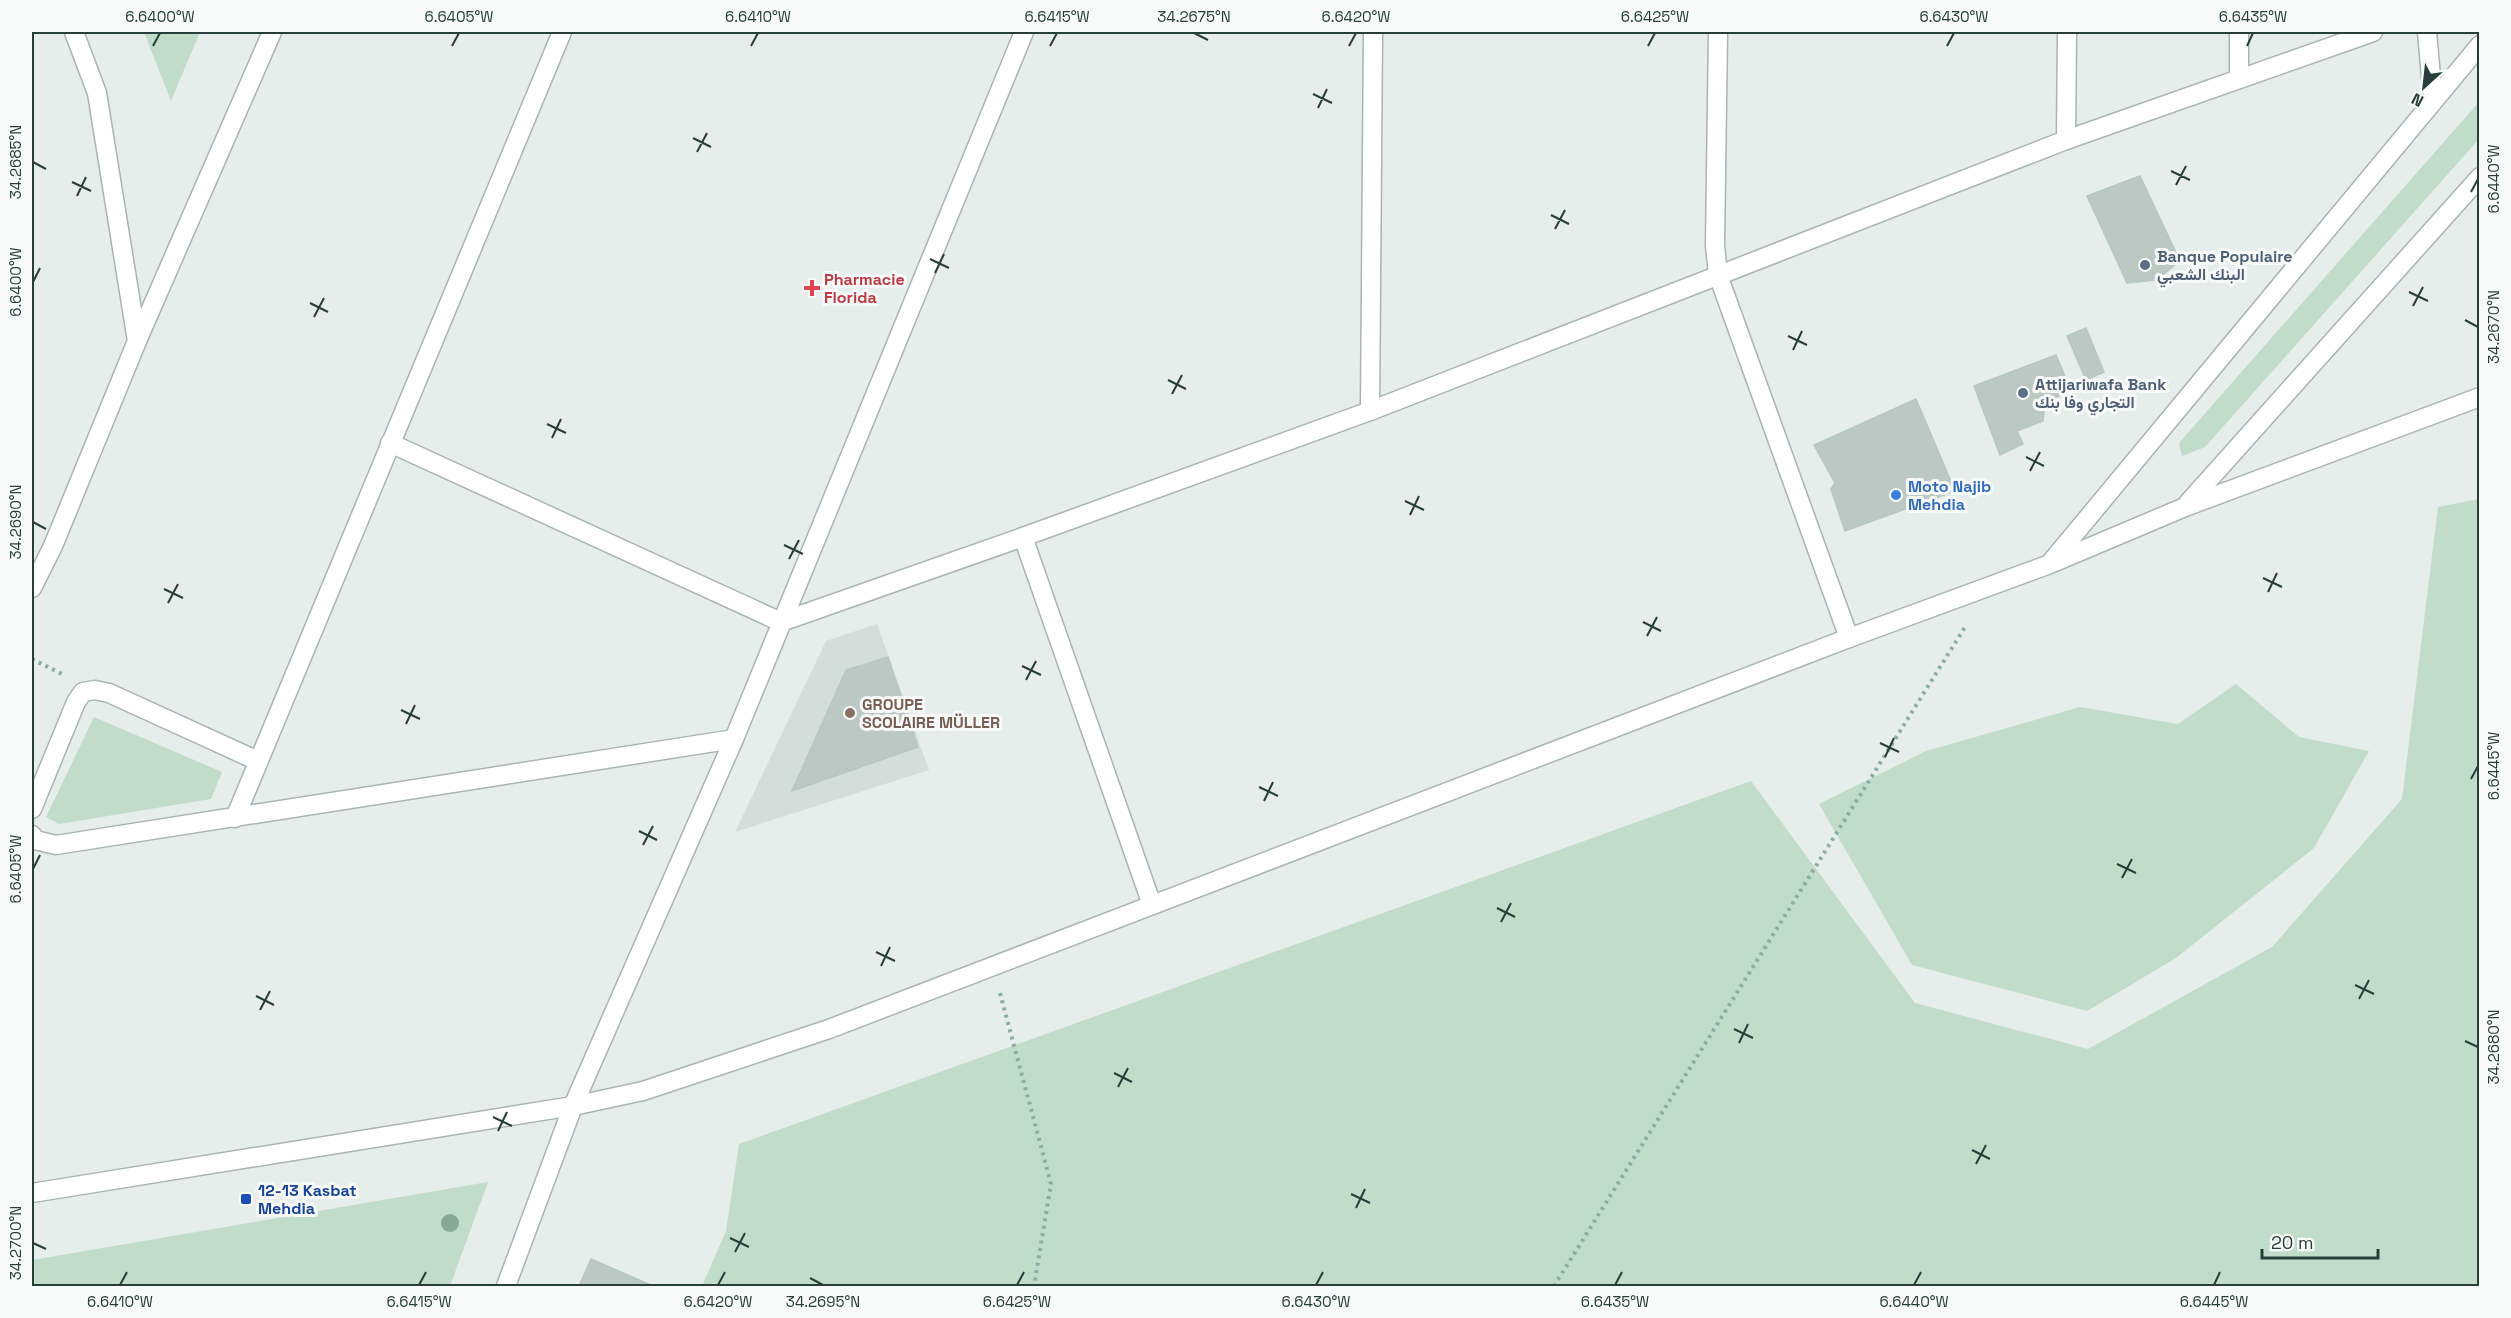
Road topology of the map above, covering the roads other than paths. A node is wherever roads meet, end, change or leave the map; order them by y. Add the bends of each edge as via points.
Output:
1 (74, 32) edge
2 (272, 32) edge
3 (562, 32) edge
4 (1024, 32) edge
5 (1373, 32) edge
6 (1718, 32) edge
7 (2067, 32) edge
8 (2239, 32) edge
9 (2373, 32) edge
10 (2427, 32) edge
11 (2480, 45) edge
12 (2239, 80) junction
13 (2433, 99) junction
14 (2066, 140) junction
15 (2480, 177) edge
16 (1718, 275) junction
17 (136, 341) junction
18 (2480, 397) edge
19 (1370, 411) junction
20 (390, 443) junction
21 (2185, 507) junction
22 (1023, 537) junction
23 (2050, 564) junction
24 (32, 588) edge
25 (781, 622) junction
26 (1849, 638) junction
27 (734, 739) junction
28 (258, 761) junction
29 (32, 809) edge
30 (236, 818) junction
31 (32, 835) edge
32 (1152, 905) junction
33 (573, 1106) junction
34 (32, 1193) edge
35 (506, 1287) edge

1 - 17 street via 97,93
2 - 17 street
3 - 20 street
4 - 25 street
5 - 19 street
6 - 16 street
7 - 14 street
8 - 12 street
9 - 12 street
10 - 13 street
11 - 13 street
12 - 14 street
13 - 23 street
14 - 16 street
15 - 21 street
16 - 19 street
16 - 26 street
17 - 24 street via 53,546
18 - 21 street
19 - 22 street
20 - 25 street
20 - 28 street
21 - 23 street
22 - 25 street
22 - 32 street
23 - 26 street
25 - 27 street
26 - 32 street
27 - 30 street
27 - 33 street
28 - 29 street via 109,693 83,692
28 - 30 street
30 - 31 street via 56,845 35,840
32 - 33 street via 829,1029 643,1091
33 - 34 street
33 - 35 street

